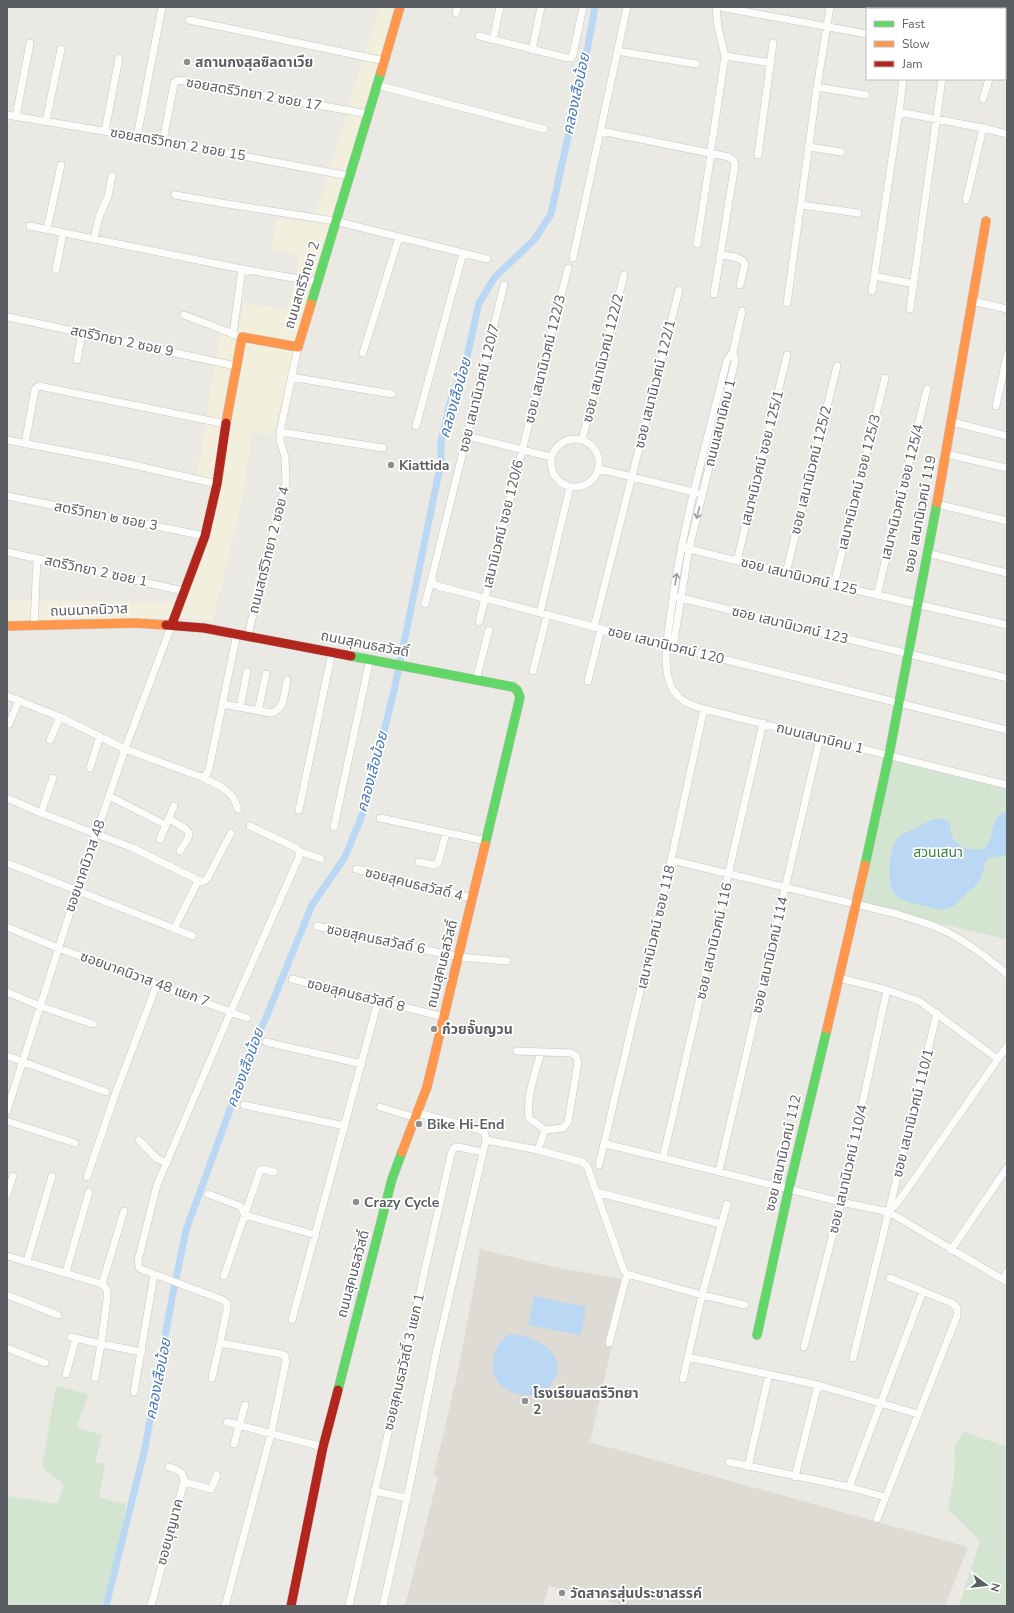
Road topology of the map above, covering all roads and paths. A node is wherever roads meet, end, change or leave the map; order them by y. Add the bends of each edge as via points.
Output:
1 (162, 7) edge
2 (399, 7) edge
3 (500, 7) edge
4 (541, 7) edge
5 (583, 7) edge
6 (627, 7) edge
7 (716, 7) edge
8 (720, 7) edge
9 (830, 7) edge
10 (763, 11) edge
11 (189, 20) dead end
12 (828, 26) junction
13 (866, 34) edge
14 (478, 36) dead end
15 (493, 40) junction
16 (30, 43) dead end
17 (773, 43) dead end
18 (61, 48) dead end
19 (532, 50) junction
20 (617, 51) junction
21 (725, 56) junction
22 (119, 58) dead end
23 (384, 61) junction
24 (771, 63) junction
25 (696, 64) dead end
26 (903, 80) edge
27 (942, 80) edge
28 (989, 80) edge
29 (377, 85) junction
30 (818, 87) junction
31 (866, 94) dead end
32 (983, 99) dead end
33 (899, 112) junction
34 (368, 114) junction
35 (7, 115) edge
36 (16, 116) junction
37 (937, 119) junction
38 (46, 121) junction
39 (544, 128) dead end
40 (983, 128) junction
41 (105, 131) junction
42 (601, 131) junction
43 (1007, 134) edge
44 (137, 137) junction
45 (163, 141) junction
46 (810, 147) junction
47 (711, 151) junction
48 (841, 152) dead end
49 (758, 155) dead end
50 (61, 165) dead end
51 (112, 176) dead end
52 (349, 176) junction
53 (175, 194) dead end
54 (966, 200) dead end
55 (801, 205) junction
56 (858, 213) dead end
57 (335, 221) junction
58 (986, 221) dead end
59 (30, 226) dead end
60 (47, 229) junction
61 (64, 233) junction
62 (399, 237) junction
63 (94, 239) junction
64 (697, 244) dead end
65 (463, 253) junction
66 (721, 255) junction
67 (573, 258) dead end
68 (487, 259) dead end
69 (568, 268) dead end
70 (56, 269) dead end
71 (242, 269) junction
72 (624, 275) dead end
73 (874, 276) junction
74 (317, 282) junction
75 (914, 284) junction
76 (504, 285) dead end
77 (740, 285) dead end
78 (679, 290) dead end
79 (872, 291) dead end
80 (714, 294) dead end
81 (972, 300) junction
82 (787, 304) dead end
83 (910, 309) dead end
84 (1007, 309) edge
85 (742, 310) dead end
86 (184, 315) dead end
87 (8, 317) dead end
88 (82, 332) junction
89 (237, 336) junction
90 (298, 346) junction
91 (733, 352) junction
92 (363, 353) dead end
93 (787, 355) dead end
94 (1007, 355) edge
95 (77, 360) dead end
96 (236, 366) junction
97 (837, 366) dead end
98 (291, 377) junction
99 (885, 378) dead end
100 (928, 389) dead end
101 (392, 394) dead end
102 (996, 406) dead end
103 (952, 422) junction
104 (226, 424) junction
105 (416, 426) dead end
106 (280, 432) junction
107 (467, 436) junction
108 (1007, 436) edge
109 (7, 440) edge
110 (582, 440) junction
111 (25, 444) junction
112 (383, 448) dead end
113 (522, 450) junction
114 (946, 454) junction
115 (551, 457) junction
116 (1007, 468) edge
117 (599, 469) junction
118 (632, 478) junction
119 (217, 484) junction
120 (570, 488) junction
121 (694, 492) junction
122 (702, 495) junction
123 (7, 496) edge
124 (937, 504) junction
125 (1007, 521) edge
126 (205, 536) junction
127 (681, 547) junction
128 (689, 549) junction
129 (7, 552) edge
130 (927, 553) junction
131 (37, 559) junction
132 (737, 560) junction
133 (786, 573) junction
134 (1007, 573) edge
135 (432, 580) junction
136 (834, 585) junction
137 (184, 591) junction
138 (877, 595) junction
139 (677, 597) junction
140 (485, 598) junction
141 (425, 604) dead end
142 (917, 604) junction
143 (544, 614) junction
144 (479, 622) dead end
145 (172, 624) junction
146 (1007, 625) edge
147 (7, 626) edge
148 (34, 626) junction
149 (597, 628) junction
150 (488, 630) dead end
151 (236, 633) junction
152 (248, 635) junction
153 (670, 646) junction
154 (332, 652) junction
155 (908, 654) junction
156 (370, 659) junction
157 (533, 671) dead end
158 (247, 672) dead end
159 (266, 674) dead end
160 (1007, 678) edge
161 (287, 680) dead end
162 (476, 680) junction
163 (588, 681) dead end
164 (7, 696) edge
165 (19, 700) junction
166 (899, 703) junction
167 (222, 704) junction
168 (240, 707) junction
169 (704, 710) junction
170 (258, 711) junction
171 (60, 717) junction
172 (763, 723) junction
173 (9, 724) dead end
174 (1007, 730) edge
175 (100, 736) junction
176 (820, 738) junction
177 (50, 740) dead end
178 (125, 749) junction
179 (889, 755) junction
180 (90, 768) dead end
181 (201, 777) junction
182 (53, 778) dead end
183 (1007, 785) edge
184 (109, 796) junction
185 (7, 798) edge
186 (174, 806) dead end
187 (238, 809) dead end
188 (299, 810) dead end
189 (876, 810) joint
190 (41, 813) junction
191 (380, 818) dead end
192 (167, 822) junction
193 (250, 826) dead end
194 (334, 827) dead end
195 (231, 833) dead end
196 (446, 833) junction
197 (96, 835) junction
198 (160, 838) dead end
199 (486, 842) junction
200 (180, 851) dead end
201 (299, 851) junction
202 (322, 859) dead end
203 (672, 860) junction
204 (419, 862) dead end
205 (7, 863) edge
206 (356, 869) dead end
207 (729, 874) junction
208 (198, 880) junction
209 (785, 888) junction
210 (77, 890) junction
211 (472, 898) junction
212 (856, 905) junction
213 (317, 926) dead end
214 (7, 927) edge
215 (174, 929) junction
216 (193, 936) dead end
217 (58, 948) junction
218 (458, 957) junction
219 (507, 961) dead end
220 (1007, 974) edge
221 (839, 978) junction
222 (292, 979) dead end
223 (157, 984) junction
224 (887, 990) junction
225 (7, 992) edge
226 (378, 1001) junction
227 (40, 1006) junction
228 (231, 1011) junction
229 (937, 1013) junction
230 (444, 1017) junction
231 (248, 1018) dead end
232 (93, 1024) dead end
233 (266, 1042) dead end
234 (1007, 1046) edge
235 (517, 1051) dead end
236 (541, 1052) junction
237 (7, 1056) edge
238 (998, 1059) junction
239 (22, 1062) junction
240 (362, 1064) junction
241 (106, 1092) dead end
242 (244, 1105) dead end
243 (380, 1107) dead end
244 (7, 1111) edge
245 (417, 1115) junction
246 (7, 1121) edge
247 (345, 1126) junction
248 (545, 1130) junction
249 (139, 1140) dead end
250 (486, 1140) junction
251 (75, 1143) dead end
252 (606, 1144) junction
253 (538, 1150) junction
254 (484, 1152) junction
255 (663, 1158) junction
256 (166, 1163) junction
257 (599, 1164) dead end
258 (1007, 1168) edge
259 (719, 1171) junction
260 (274, 1172) dead end
261 (13, 1176) dead end
262 (52, 1176) dead end
263 (87, 1177) dead end
264 (789, 1188) junction
265 (88, 1192) dead end
266 (596, 1192) junction
267 (7, 1194) edge
268 (208, 1194) dead end
269 (841, 1202) junction
270 (727, 1204) dead end
271 (124, 1211) dead end
272 (889, 1212) junction
273 (245, 1215) junction
274 (721, 1224) junction
275 (316, 1235) junction
276 (951, 1250) junction
277 (7, 1256) edge
278 (27, 1261) junction
279 (66, 1272) junction
280 (1007, 1272) edge
281 (627, 1274) junction
282 (154, 1275) junction
283 (224, 1276) dead end
284 (890, 1278) dead end
285 (1005, 1281) edge
286 (102, 1284) junction
287 (923, 1291) junction
288 (7, 1295) edge
289 (702, 1296) junction
290 (745, 1305) dead end
291 (58, 1315) dead end
292 (292, 1320) dead end
293 (757, 1335) dead end
294 (220, 1343) junction
295 (609, 1343) dead end
296 (101, 1344) junction
297 (804, 1346) dead end
298 (7, 1348) edge
299 (142, 1352) junction
300 (688, 1357) junction
301 (853, 1358) dead end
302 (45, 1363) dead end
303 (66, 1374) dead end
304 (769, 1374) junction
305 (95, 1378) dead end
306 (212, 1378) dead end
307 (683, 1379) dead end
308 (818, 1385) junction
309 (134, 1392) dead end
310 (881, 1402) junction
311 (245, 1405) dead end
312 (918, 1414) junction
313 (227, 1422) dead end
314 (240, 1426) junction
315 (271, 1434) junction
316 (234, 1444) dead end
317 (323, 1447) junction
318 (729, 1462) dead end
319 (169, 1467) dead end
320 (748, 1467) junction
321 (217, 1475) dead end
322 (795, 1477) junction
323 (184, 1482) junction
324 (849, 1487) junction
325 (374, 1491) junction
326 (884, 1497) junction
327 (407, 1498) junction
328 (877, 1519) dead end
329 (151, 1606) edge
330 (225, 1606) edge
331 (291, 1606) edge
332 (349, 1606) edge
333 (383, 1606) edge

1 - 44 street
2 - 23 street, ถนนสตรีวิทยา 2
3 - 15 street
4 - 19 street
5 - 19 street via 571,58
6 - 20 street
7 - 21 street
8 - 10 street
9 - 12 street
10 - 12 street
11 - 23 street
12 - 13 street
12 - 30 street
14 - 15 street
15 - 19 street
16 - 36 street
17 - 24 street
18 - 38 street
20 - 25 street
20 - 42 street
21 - 24 street
21 - 47 street
22 - 41 street
23 - 29 street, ถนนสตรีวิทยา 2
24 - 49 street
26 - 33 street
27 - 37 street
28 - 32 street
29 - 34 street, ถนนสตรีวิทยา 2
29 - 39 street
30 - 31 street
30 - 46 street
33 - 37 street
33 - 73 street
34 - 45 street, ซอยสตรีวิทยา 2 ซอย 17 via 180,80 174,84
34 - 52 street, ถนนสตรีวิทยา 2
35 - 36 street, ซอยสตรีวิทยา 2 ซอย 15
36 - 38 street, ซอยสตรีวิทยา 2 ซอย 15
37 - 40 street
37 - 75 street
38 - 41 street, ซอยสตรีวิทยา 2 ซอย 15
40 - 43 street
40 - 54 street
41 - 44 street, ซอยสตรีวิทยา 2 ซอย 15
42 - 47 street
42 - 67 street
44 - 45 street, ซอยสตรีวิทยา 2 ซอย 15
45 - 52 street, ซอยสตรีวิทยา 2 ซอย 15
46 - 48 street
46 - 55 street
47 - 64 street
47 - 66 street via 729,157 735,164
50 - 60 street
51 - 63 street
52 - 57 street, ถนนสตรีวิทยา 2
53 - 57 street
55 - 56 street
55 - 82 street
57 - 62 street
57 - 74 street, ถนนสตรีวิทยา 2
58 - 81 street, ซอย เสนานิเวศน์ 119
59 - 60 street
60 - 61 street
61 - 63 street
61 - 70 street
62 - 65 street
62 - 92 street
63 - 71 street
65 - 68 street
65 - 105 street
66 - 77 street via 744,261
66 - 80 street
69 - 113 street, ซอย เสนานิเวศน์ 122/3
71 - 74 street
71 - 89 street
72 - 110 street, ซอย เสนานิเวศน์ 122/2
73 - 75 street
73 - 79 street
74 - 90 street, ถนนสตรีวิทยา 2
75 - 83 street
76 - 107 street, ซอย เสนานิเวศน์ 120/7
78 - 118 street, ซอย เสนานิเวศน์ 122/1
81 - 84 street
81 - 103 street, ซอย เสนานิเวศน์ 119
85 - 91 street, ถนนเสนานิคม 1
86 - 89 street
87 - 88 street, สตรีวิทยา 2 ซอย 9
88 - 95 street
88 - 96 street, สตรีวิทยา 2 ซอย 9
89 - 90 street, ถนนสตรีวิทยา 2
89 - 96 street
90 - 98 street, ถนนสตรีวิทยา 2 ซอย 4
91 - 121 street, ถนนเสนานิคม 1 via 727,360
91 - 122 street, ถนนเสนานิคม 1 via 735,361
93 - 132 street, เสนาฯนิเวศน์ ซอย 125/1
94 - 102 street
96 - 104 street
97 - 133 street, ซอย เสนานิเวศน์ 125/2
98 - 101 street
98 - 106 street, ถนนสตรีวิทยา 2 ซอย 4
99 - 136 street, เสนาฯนิเวศน์ ซอย 125/3
100 - 138 street, เสนาฯนิเวศน์ ซอย 125/4
103 - 108 street
103 - 114 street, ซอย เสนานิเวศน์ 119
104 - 111 street via 39,386 35,390
104 - 119 street
106 - 112 street
106 - 152 street, ถนนสตรีวิทยา 2 ซอย 4 via 286,482
107 - 113 street
107 - 135 street, ซอย เสนานิเวศน์ 120/7
109 - 111 street
110 - 115 street via 571,439 561,443
110 - 117 street via 594,448
111 - 119 street
113 - 115 street
113 - 140 street, เสนานิเวศน์ ซอย 120/6
114 - 116 street
114 - 124 street, ซอย เสนานิเวศน์ 119
115 - 120 street via 551,470 554,476
117 - 118 street
117 - 120 street via 596,476 585,486
118 - 121 street
118 - 149 street, ซอย เสนานิเวศน์ 122/1
119 - 126 street
120 - 143 street
121 - 122 street
121 - 127 street, ถนนเสนานิคม 1
122 -> 128 street, ถนนเสนานิคม 1
123 - 126 street, สตรีวิทยา ๒ ซอย 3
124 - 125 street
124 - 130 street, ซอย เสนานิเวศน์ 119
126 - 137 street
127 - 128 street, ซอย เสนานิเวศน์ 125
139 -> 127 street, ถนนเสนานิคม 1
128 - 132 street, ซอย เสนานิเวศน์ 125
128 - 139 street, ถนนเสนานิคม 1
129 - 131 street, สตรีวิทยา 2 ซอย 1
130 - 134 street
130 - 142 street, ซอย เสนานิเวศน์ 119
131 - 137 street, สตรีวิทยา 2 ซอย 1
131 - 148 street
132 - 133 street, ซอย เสนานิเวศน์ 125
133 - 136 street, ซอย เสนานิเวศน์ 125
135 - 140 street, ซอย เสนานิเวศน์ 120 via 438,586
135 - 141 street, ซอย เสนานิเวศน์ 120/7
136 - 138 street, ซอย เสนานิเวศน์ 125
137 - 145 street
138 - 142 street, ซอย เสนานิเวศน์ 125
139 - 153 street, ถนนเสนานิคม 1
139 - 155 street, ซอย เสนานิเวศน์ 123
140 - 143 street, ซอย เสนานิเวศน์ 120
140 - 144 street, เสนานิเวศน์ ซอย 120/6
142 - 146 street, ซอย เสนานิเวศน์ 125
142 - 155 street, ซอย เสนานิเวศน์ 119
143 - 149 street, ซอย เสนานิเวศน์ 120
143 - 157 street
145 - 148 street, ถนนนาคนิวาส
145 - 151 street, ถนนสุคนธสวัสดิ์
145 - 178 street, ซอยนาคนิวาส 48
147 - 148 street, ถนนนาคนิวาส
149 - 153 street, ซอย เสนานิเวศน์ 120
149 - 163 street, ซอย เสนานิเวศน์ 122/1
150 - 162 street
151 - 152 street, ถนนสุคนธสวัสดิ์
151 - 167 street
152 - 154 street, ถนนสุคนธสวัสดิ์
153 - 166 street, ซอย เสนานิเวศน์ 120
153 - 169 street, ถนนเสนานิคม 1 via 667,656 668,678 674,690 684,703
154 - 156 street, ถนนสุคนธสวัสดิ์
154 - 188 street
155 - 160 street, ซอย เสนานิเวศน์ 123
155 - 166 street, ซอย เสนานิเวศน์ 119
156 - 162 street, ถนนสุคนธสวัสดิ์
156 - 194 street
158 - 168 street
159 - 170 street
161 - 170 street via 280,708 271,713
162 - 199 street, ถนนสุคนธสวัสดิ์ via 513,687 520,697
164 - 165 street
165 - 171 street
165 - 173 street
166 - 174 street, ซอย เสนานิเวศน์ 120
166 - 179 street, ซอย เสนานิเวศน์ 119
167 - 168 street
167 - 181 street via 209,769 206,775
168 - 170 street
169 - 172 street, ถนนเสนานิคม 1
169 - 203 street, เสนาฯนิเวศน์ ซอย 118
171 - 175 street
171 - 177 street
172 - 176 street, ถนนเสนานิคม 1
172 - 207 street, ซอย เสนานิเวศน์ 116
175 - 178 street
175 - 180 street
176 - 179 street, ถนนเสนานิคม 1
176 - 209 street, ซอย เสนานิเวศน์ 114
178 - 181 street
178 - 184 street, ซอยนาคนิวาส 48
179 - 183 street, ถนนเสนานิคม 1
179 - 189 street, ซอย เสนานิเวศน์ 119
181 - 187 street via 229,792
182 - 190 street
184 - 192 street
184 - 197 street, ซอยนาคนิวาส 48
185 - 190 street
186 - 192 street
189 - 212 street, ซอย เสนานิเวศน์ 112
190 - 197 street
191 - 196 street
192 - 198 street
192 - 200 street via 186,829 189,833
193 - 201 street
195 - 208 street via 207,879 202,882
196 - 199 street
196 - 204 street via 438,863 434,865
197 - 208 street via 133,848
197 - 210 street, ซอยนาคนิวาส 48
199 - 211 street, ถนนสุคนธสวัสดิ์
201 - 202 street
201 - 228 street via 299,857
203 - 207 street
203 - 252 street, เสนาฯนิเวศน์ ซอย 118
205 - 210 street
206 - 211 street, ซอยสุคนธสวัสดิ์ 4
207 - 209 street
207 - 255 street, ซอย เสนานิเวศน์ 116
208 - 215 street
209 - 212 street
209 - 259 street, ซอย เสนานิเวศน์ 114
210 - 215 street
210 - 217 street, ซอยนาคนิวาส 48
211 - 218 street, ถนนสุคนธสวัสดิ์
212 - 220 street via 897,914 948,932 991,960
212 - 221 street, ซอย เสนานิเวศน์ 112
213 - 218 street, ซอยสุคนธสวัสดิ์ 6
214 - 217 street, ซอยนาคนิวาส 48 แยก 7
215 - 216 street
217 - 223 street, ซอยนาคนิวาส 48 แยก 7
217 - 227 street, ซอยนาคนิวาส 48
218 - 219 street, ซอยสุคนธสวัสดิ์ 6
218 - 230 street, ถนนสุคนธสวัสดิ์
221 - 224 street
221 - 264 street, ซอย เสนานิเวศน์ 112
222 - 226 street, ซอยสุคนธสวัสดิ์ 8
223 - 228 street, ซอยนาคนิวาส 48 แยก 7
223 - 263 street
224 - 229 street via 919,1001
224 - 269 street, ซอย เสนานิเวศน์ 110/4
225 - 227 street
226 - 230 street, ซอยสุคนธสวัสดิ์ 8
226 - 240 street
227 - 232 street
227 - 239 street, ซอยนาคนิวาส 48
228 - 231 street, ซอยนาคนิวาส 48 แยก 7
228 - 256 street
229 - 238 street
229 - 272 street, ซอย เสนานิเวศน์ 110/1
230 - 245 street, ถนนสุคนธสวัสดิ์ via 427,1087
233 - 240 street
234 - 238 street
235 - 236 street
236 - 248 street via 528,1110 529,1118
236 - 248 street via 571,1054 576,1056 578,1062 568,1122 563,1128
237 - 239 street
238 - 272 street
239 - 241 street
239 - 244 street, ซอยนาคนิวาส 48
240 - 247 street
242 - 247 street
243 - 245 street
245 - 250 street via 481,1130
245 - 317 street, ถนนสุคนธสวัสดิ์ via 392,1179
246 - 251 street
247 - 275 street
248 - 253 street
249 - 256 street via 156,1158
250 - 253 street
250 - 254 street
252 - 255 street
252 - 257 street, เสนาฯนิเวศน์ ซอย 118
253 - 266 street via 582,1162 587,1166
254 - 325 street, ซอยสุคนธสวัสดิ์ 3 แยก 1 via 458,1147 454,1148 451,1154
254 - 327 street via 437,1349
255 - 259 street
256 - 282 street via 157,1185 138,1260 139,1267
258 - 276 street
259 - 264 street
260 - 273 street via 260,1170
261 - 267 street
262 - 278 street
264 - 269 street
264 - 293 street, ซอย เสนานิเวศน์ 112
265 - 279 street
266 - 274 street
266 - 281 street
268 - 273 street via 240,1206
269 - 272 street
269 - 297 street, ซอย เสนานิเวศน์ 110/4
270 - 274 street
271 - 286 street
272 - 276 street
272 - 301 street, ซอย เสนานิเวศน์ 110/1
273 - 275 street
273 - 283 street
274 - 289 street
275 - 292 street
276 - 285 street
277 - 278 street
278 - 279 street
279 - 286 street
280 - 285 street
281 - 289 street
281 - 295 street
282 - 294 street via 227,1303
282 - 299 street
284 - 287 street
286 - 296 street via 107,1290 107,1299
287 - 310 street
287 - 312 street via 952,1303 957,1308 957,1316
288 - 291 street
289 - 290 street
289 - 300 street
294 - 306 street
294 - 315 street via 285,1356
296 - 299 street
296 - 303 street via 73,1338
296 - 305 street
298 - 302 street
299 - 309 street
300 - 304 street
300 - 307 street
304 - 308 street
304 - 320 street
308 - 310 street
308 - 322 street
310 - 312 street
310 - 324 street
311 - 314 street
312 - 326 street
313 - 314 street
314 - 315 street
314 - 316 street
315 - 317 street
315 - 330 street
317 - 331 street, ถนนสุคนธสวัสดิ์
318 - 320 street
319 - 323 street, ซอยบุญนาค via 181,1472
320 - 322 street
321 - 323 street via 211,1489
322 - 324 street
323 - 329 street, ซอยบุญนาค
324 - 326 street
325 - 327 street
325 - 332 street, ซอยสุคนธสวัสดิ์ 3 แยก 1
326 - 328 street
327 - 333 street

